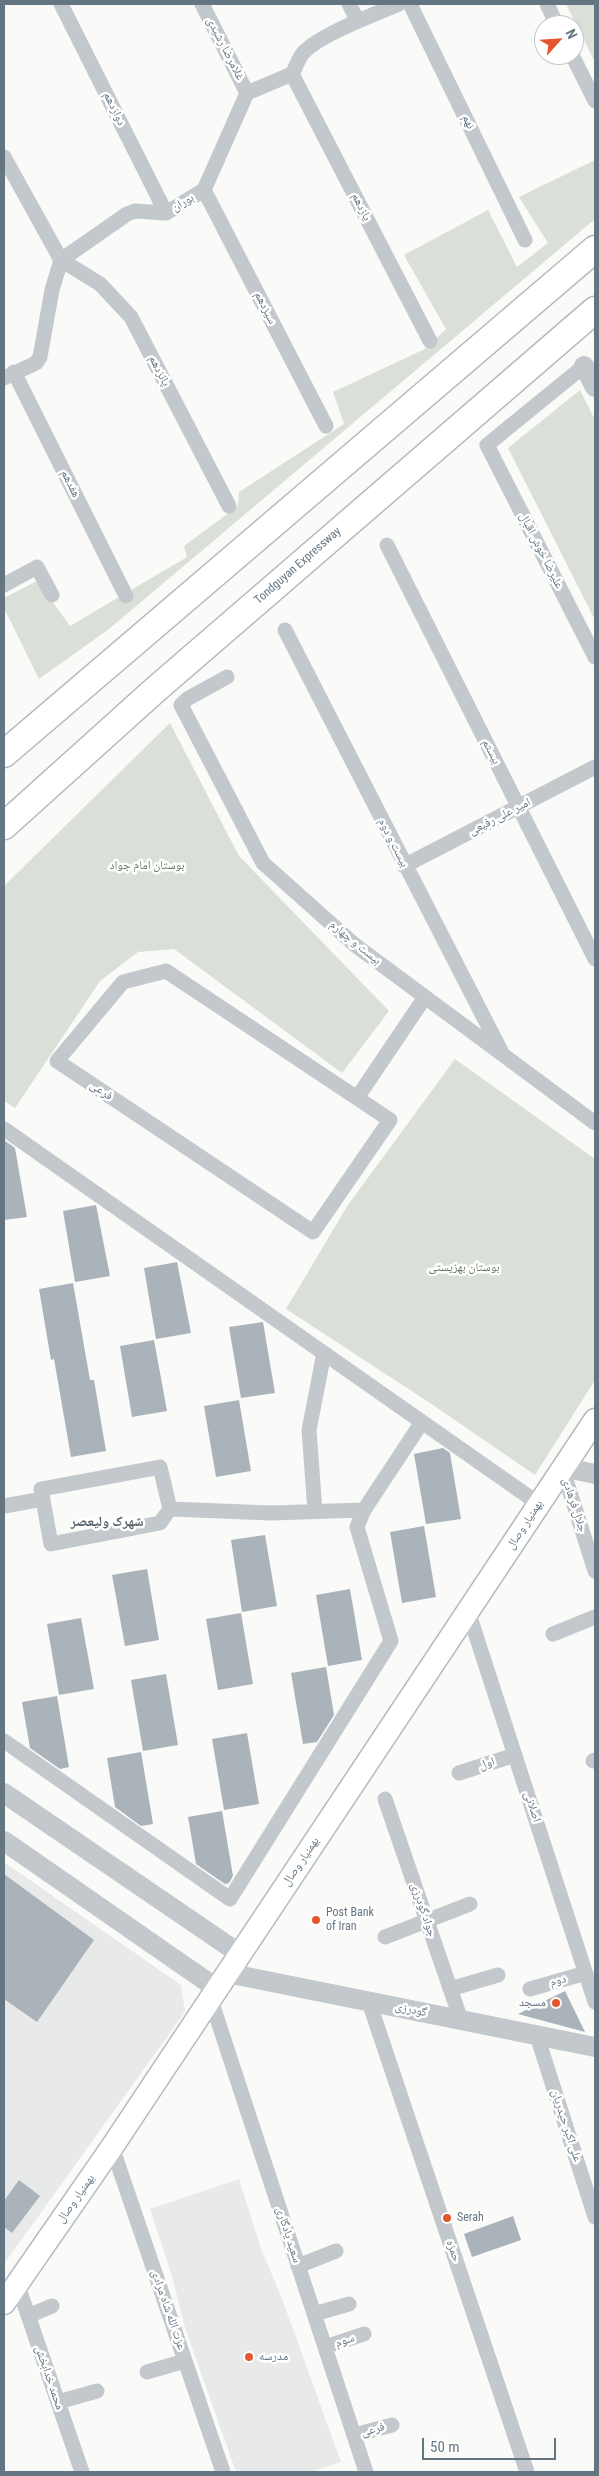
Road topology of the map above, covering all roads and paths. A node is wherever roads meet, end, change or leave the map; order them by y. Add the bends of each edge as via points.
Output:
1 (61, 4) edge
2 (202, 4) edge
3 (349, 4) edge
4 (399, 4) edge
5 (410, 4) edge
6 (358, 21) junction
7 (577, 65) edge
8 (292, 74) junction
9 (247, 93) junction
10 (595, 101) edge
11 (4, 157) edge
12 (204, 190) junction
13 (166, 214) junction
14 (525, 240) dead end
15 (595, 249) edge
16 (61, 260) junction
17 (595, 310) edge
18 (430, 341) dead end
19 (584, 366) joint
20 (9, 375) edge
21 (595, 388) edge
22 (326, 426) dead end
23 (229, 506) dead end
24 (387, 545) dead end
25 (4, 585) edge
26 (52, 595) dead end
27 (126, 596) dead end
28 (285, 630) dead end
29 (595, 657) edge
30 (227, 677) dead end
31 (4, 754) edge
32 (595, 767) edge
33 (518, 807) junction
34 (4, 826) edge
35 (404, 866) junction
36 (595, 959) edge
37 (425, 997) junction
38 (503, 1055) junction
39 (357, 1098) junction
40 (595, 1123) edge
41 (4, 1128) edge
42 (324, 1353) junction
43 (595, 1420) edge
44 (422, 1422) junction
45 (562, 1467) junction
46 (595, 1474) edge
47 (43, 1499) junction
48 (539, 1504) junction
49 (4, 1506) edge
50 (170, 1509) junction
51 (364, 1510) junction
52 (316, 1511) junction
53 (595, 1571) edge
54 (468, 1611) junction
55 (595, 1617) edge
56 (553, 1634) dead end
57 (4, 1741) edge
58 (515, 1755) junction
59 (459, 1774) dead end
60 (4, 1793) edge
61 (385, 1799) dead end
62 (4, 1841) edge
63 (470, 1904) dead end
64 (426, 1920) junction
65 (385, 1937) dead end
66 (240, 1954) junction
67 (586, 1973) junction
68 (498, 1975) dead end
69 (218, 1986) junction
70 (450, 1989) junction
71 (530, 1989) dead end
72 (369, 2002) junction
73 (595, 2002) edge
74 (461, 2020) junction
75 (537, 2036) junction
76 (595, 2047) edge
77 (112, 2147) junction
78 (595, 2217) edge
79 (336, 2251) dead end
80 (298, 2266) junction
81 (17, 2283) junction
82 (4, 2303) edge
83 (349, 2304) dead end
84 (52, 2306) dead end
85 (314, 2314) junction
86 (28, 2316) junction
87 (364, 2334) dead end
88 (325, 2347) junction
89 (185, 2361) junction
90 (147, 2372) dead end
91 (96, 2391) dead end
92 (58, 2402) junction
93 (392, 2425) dead end
94 (354, 2435) junction
95 (82, 2472) edge
96 (223, 2472) edge
97 (366, 2472) edge
98 (527, 2472) edge

1 - 13 street, دوازدهم
2 - 9 street, غلامرضا رشیدی
3 - 6 street
4 - 6 street
5 - 14 street, نهم
6 - 8 street via 308,48
7 - 10 street
8 - 9 street
8 - 18 street, یازدهم
9 - 12 street, بوران
11 - 16 street
12 - 13 street, بوران
12 - 22 street, سیزدهم
13 - 16 street, بوران via 146,211 127,214
15 - 31 highway
16 - 20 street via 40,357 36,363
16 - 23 street, پانزدهم via 100,284 131,317
17 - 34 highway, Tondguyan Expressway via 178,670
19 - 21 street
19 - 29 street, علیرضا خوش اقبال via 487,445
20 - 27 street, هفدهم
24 - 33 street, بیستم
25 - 26 street via 37,568
28 - 35 street, بیست و دوم
30 - 37 street, بیست و چهارم via 187,698 181,705 263,863 355,945
32 - 33 street, امیر علی رفیعی
33 - 35 street, امیر علی رفیعی
33 - 36 street, بیستم
35 - 38 street, بیست و دوم
37 - 38 street, بیست و چهارم
37 - 39 street
38 - 40 street, بیست و چهارم
39 - 39 street, فرعی via 390,1120 312,1232 57,1061 123,982 166,971
41 - 42 street
42 - 44 street
42 - 52 street via 309,1430
43 - 45 main road, بهمنیار وصال
44 - 48 street
44 - 51 street
45 - 46 street
45 - 48 main road, بهمنیار وصال
45 - 53 street, جلال فرهادی
47 - 49 street
47 - 50 street via 52,1544 160,1523
47 - 50 street via 41,1489 160,1467
48 - 54 main road, بهمنیار وصال
50 - 52 street via 271,1513
51 - 52 street
51 - 57 street via 357,1528 392,1641 230,1899
54 - 58 street, اصلانی
54 - 66 main road, بهمنیار وصال
55 - 56 street
58 - 59 street, اول
58 - 67 street, اصلانی
60 - 66 street
61 - 64 street, جواد گودرزی
62 - 69 street
63 - 64 street
64 - 65 street
64 - 70 street, جواد گودرزی
66 - 69 main road, بهمنیار وصال
67 - 71 street, دوم
67 - 73 street, اصلانی
68 - 70 street
69 - 72 street, گودرزی
69 - 77 main road, بهمنیار وصال
69 - 80 street, سعید یادگاری
70 - 74 street, جواد گودرزی
72 - 74 street, گودرزی
72 - 98 street, حمزه
74 - 75 street, گودرزی
75 - 76 street, گودرزی
75 - 78 street, علی اکبر حیدریان
77 - 81 main road, بهمنیار وصال
77 - 89 street, عزت الله شاه مرادی
79 - 80 street
80 - 85 street, سعید یادگاری
81 - 82 main road, بهمنیار وصال
81 - 86 street, محمد خدابخش
83 - 85 street
84 - 86 street
85 - 88 street, سعید یادگاری
86 - 92 street, محمد خدابخش
87 - 88 street, سوم
88 - 94 street, سعید یادگاری
89 - 90 street
89 - 96 street, عزت الله شاه مرادی
91 - 92 street
92 - 95 street, محمد خدابخش
93 - 94 street, فرعی
94 - 97 street, سعید یادگاری

